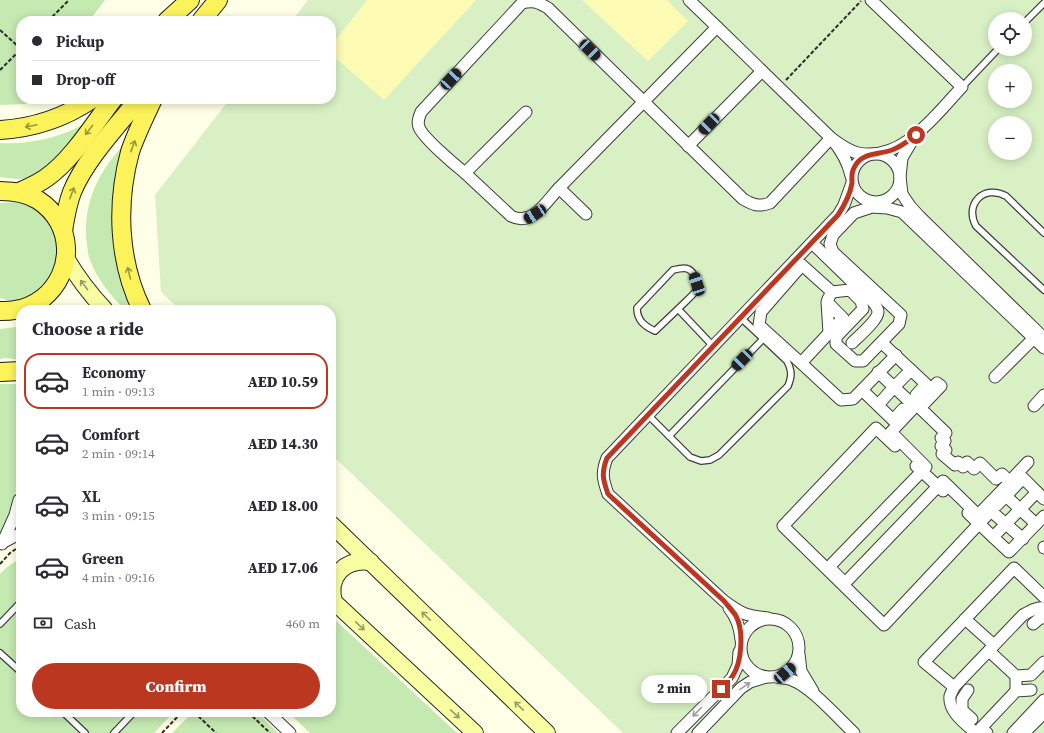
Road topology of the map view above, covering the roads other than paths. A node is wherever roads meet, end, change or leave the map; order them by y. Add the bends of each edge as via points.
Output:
1 (190, 0) edge
2 (218, 0) edge
3 (689, 0) edge
4 (871, 0) edge
5 (1044, 3) edge
6 (1032, 15) edge
7 (172, 16) edge
8 (178, 16) edge
9 (205, 16) edge
10 (717, 27) junction
11 (991, 56) edge
12 (762, 71) junction
13 (962, 87) junction
14 (644, 102) junction
15 (84, 104) edge
16 (109, 104) edge
17 (135, 104) edge
18 (151, 104) edge
19 (526, 112) dead end
20 (0, 130) edge
21 (916, 135) junction
22 (831, 138) junction
23 (688, 146) junction
24 (873, 154) junction
25 (465, 174) junction
26 (900, 177) junction
27 (852, 180) junction
28 (559, 188) junction
29 (0, 191) edge
30 (19, 192) junction
31 (877, 202) junction
32 (586, 214) dead end
33 (838, 215) junction
34 (920, 218) junction
35 (63, 231) junction
36 (1044, 233) edge
37 (812, 243) junction
38 (66, 258) junction
39 (1044, 290) edge
40 (829, 297) junction
41 (32, 305) edge
42 (101, 305) edge
43 (140, 305) edge
44 (678, 309) junction
45 (740, 317) junction
46 (1039, 338) edge
47 (763, 339) junction
48 (882, 343) junction
49 (852, 344) dead end
50 (713, 346) junction
51 (1044, 348) edge
52 (896, 355) junction
53 (801, 362) junction
54 (911, 370) junction
55 (16, 371) edge
56 (0, 372) edge
57 (878, 372) junction
58 (995, 377) dead end
59 (894, 387) junction
60 (862, 390) junction
61 (1044, 395) edge
62 (910, 402) junction
63 (878, 405) junction
64 (1034, 406) dead end
65 (648, 415) junction
66 (669, 436) junction
67 (1028, 462) dead end
68 (922, 471) junction
69 (1010, 482) junction
70 (938, 486) junction
71 (1041, 495) edge
72 (1006, 496) junction
73 (1021, 510) junction
74 (16, 511) edge
75 (991, 511) junction
76 (1040, 520) edge
77 (979, 524) junction
78 (1008, 524) junction
79 (336, 529) edge
80 (16, 536) edge
81 (993, 537) junction
82 (1023, 539) junction
83 (1, 544) edge
84 (371, 562) junction
85 (336, 577) edge
86 (1044, 597) edge
87 (724, 601) junction
88 (336, 605) edge
89 (16, 607) edge
90 (1044, 608) edge
91 (768, 618) junction
92 (1044, 618) edge
93 (965, 619) junction
94 (0, 624) edge
95 (1033, 624) dead end
96 (740, 644) junction
97 (992, 648) junction
98 (799, 650) junction
99 (0, 653) edge
100 (1044, 662) edge
101 (16, 667) edge
102 (1031, 675) junction
103 (1016, 676) junction
104 (771, 677) junction
105 (954, 687) junction
106 (968, 690) dead end
107 (1031, 690) junction
108 (1016, 691) junction
109 (818, 698) junction
110 (1044, 705) edge
111 (68, 717) edge
112 (129, 717) edge
113 (273, 717) edge
114 (981, 731) edge
115 (85, 733) edge
116 (114, 733) edge
117 (290, 733) edge
118 (475, 733) edge
119 (547, 733) edge
120 (676, 733) edge
121 (698, 733) edge
122 (854, 733) edge
123 (1013, 733) edge
124 (1024, 733) edge

1 - 7 main road
1 - 8 main road
2 - 9 main road
3 - 10 street
4 - 13 street
5 - 6 lane
10 - 12 street
10 - 14 street
11 - 13 lane
12 - 22 street
12 - 23 street
13 - 21 street
14 - 23 street
14 - 25 street via 548,8 538,2 522,3 421,112 418,120 419,128 425,136
14 - 28 street
15 -> 20 main road via 50,121
16 -> 30 main road via 58,168 33,186
35 -> 17 main road via 66,211 81,174
43 -> 18 main road via 129,277 124,252 121,227 122,201 131,152
19 - 25 street
21 - 24 street via 892,150
21 - 26 street via 902,158
22 - 23 street via 770,203 762,206 753,205 743,199
22 - 24 street via 858,153
22 - 27 street via 846,159
24 - 26 street via 881,154 894,162
24 - 27 street via 858,161
25 - 28 street via 518,220 528,219 535,214
26 - 31 street via 897,190 887,200
26 - 34 street via 902,194
27 - 31 street via 854,191 859,196 866,201
27 - 33 street
28 - 32 street
29 - 30 main road
30 - 35 main road via 38,200 53,213
31 - 33 street via 848,208
31 - 34 street via 896,204
33 - 37 street
34 - 46 street
35 - 38 main road
36 - 39 lane via 1001,194 984,194 973,206 972,216 976,226
37 - 45 street
37 - 49 street via 877,308 875,320
38 - 41 main road via 64,270 51,292
42 -> 38 street
40 - 48 street via 850,290 861,301 863,309 836,337 836,344 855,361 863,361
40 - 53 street via 843,318
40 - 53 street via 802,265 760,312 759,325
44 - 44 lane via 696,290 694,274 688,269 673,270 637,308 637,314 645,326 655,331
44 - 50 lane
45 - 47 lane
45 - 50 street
46 - 48 street via 902,212 872,207 854,213 833,235 830,244 833,252 900,315 899,324
46 - 51 street
46 - 58 street
47 - 66 lane
47 - 66 lane via 787,361 791,369 788,386 719,456 710,460 701,461 690,457
48 - 52 street
50 - 65 street
52 - 54 street
52 - 57 street
53 - 60 street via 841,400 853,399
54 - 59 street
54 - 62 street via 926,384
55 - 56 main road
57 - 59 street
57 - 60 street
59 - 62 street
59 - 63 street
60 - 63 street
61 - 64 street
62 - 63 street via 893,420
65 - 66 lane
65 - 87 street via 607,458 603,467 603,480 608,494
67 - 69 street
68 - 69 street via 926,467 891,432 937,383 941,386 920,408 946,433 941,446 946,450 942,454 955,465 958,462 963,467 968,462 974,469 980,463 996,479 1002,474
68 - 70 street
68 - 70 street via 828,567 845,583
68 - 77 street via 876,428 783,526 884,625
69 - 70 street via 978,515 943,481
70 - 77 street
71 - 72 street via 1023,478
71 - 73 street
72 - 73 street
72 - 75 street
73 - 76 street
73 - 78 street
74 - 83 street
75 - 77 street
75 - 78 street
76 - 82 street
77 - 81 street
78 - 81 street
78 - 82 street
79 - 84 street
80 - 83 street
81 - 82 street via 1009,552
84 - 85 street via 351,563
119 -> 84 street
86 - 93 street via 1014,568
87 - 91 street via 739,612
87 - 96 street via 736,616 740,627
88 -> 118 street
89 - 94 lane
90 - 97 street via 1031,610 1023,615
91 - 96 street via 748,627
91 - 98 street via 778,619 794,631
92 - 95 street
93 - 97 street
93 - 105 street via 924,662
96 - 104 street via 743,660 750,670 758,675
96 -> 120 street via 738,665 732,678
97 - 103 street
97 - 105 street
98 - 104 street via 792,667 785,673
98 - 109 street via 801,671
99 - 101 lane
100 - 102 street
102 - 103 street
102 - 107 street
103 - 108 street
104 - 109 street via 792,680
121 -> 104 street via 741,688 750,682
105 - 114 street via 950,696 957,715
106 - 114 street via 962,699 962,710
107 - 108 street
107 - 110 street
108 - 114 street
109 - 122 street
110 - 123 street
110 - 124 street
111 - 115 lane
112 - 116 lane
113 - 117 street

